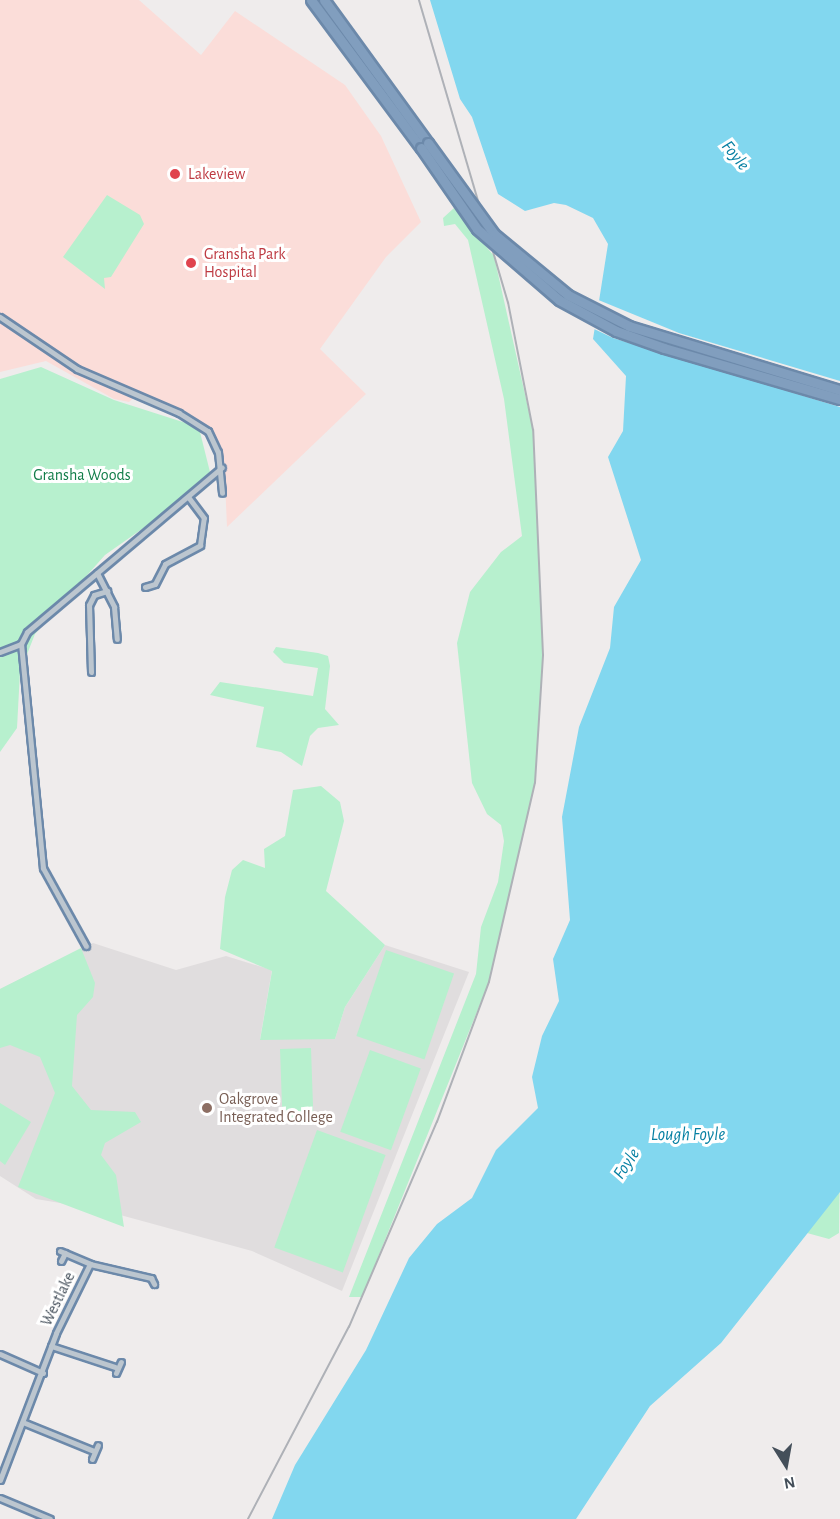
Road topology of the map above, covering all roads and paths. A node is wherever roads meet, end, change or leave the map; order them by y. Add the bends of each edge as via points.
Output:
1 (311, 0) edge
2 (324, 0) edge
3 (424, 146) junction
4 (0, 317) edge
5 (840, 390) edge
6 (840, 399) edge
7 (222, 467) junction
8 (222, 494) dead end
9 (189, 498) junction
10 (97, 573) junction
11 (145, 587) dead end
12 (107, 591) junction
13 (117, 639) dead end
14 (21, 644) junction
15 (0, 652) edge
16 (91, 672) dead end
17 (86, 946) dead end
18 (61, 1261) dead end
19 (90, 1264) junction
20 (156, 1274) dead end
21 (51, 1346) junction
22 (0, 1354) edge
23 (121, 1362) dead end
24 (43, 1373) junction
25 (25, 1423) junction
26 (98, 1445) dead end
27 (94, 1451) junction
28 (92, 1459) dead end
29 (0, 1480) edge
30 (0, 1498) edge
31 (50, 1519) edge

1 - 3 highway
2 - 3 highway
3 - 5 highway, bridge via 494,234 567,295 629,326
3 - 6 highway, bridge via 477,229 559,300 616,331 664,348
4 - 7 street via 76,369 179,413 208,431
7 - 8 street
7 - 9 street
9 - 10 street
9 - 11 street via 204,518 200,544 165,564 155,584
10 - 12 street
10 - 14 street via 27,632
12 - 13 street
12 - 16 street via 94,595 88,605
14 - 15 street
14 - 17 street via 43,868
18 - 19 street, Westlake via 63,1252
19 - 20 street, Westlake via 152,1281
19 - 21 street, Westlake
21 - 23 street, Westlake via 116,1370
21 - 24 street, Westlake
22 - 24 street
24 - 25 street, Westlake
25 - 27 street
25 - 29 street, Westlake
26 - 27 street
27 - 28 street
30 - 31 street

